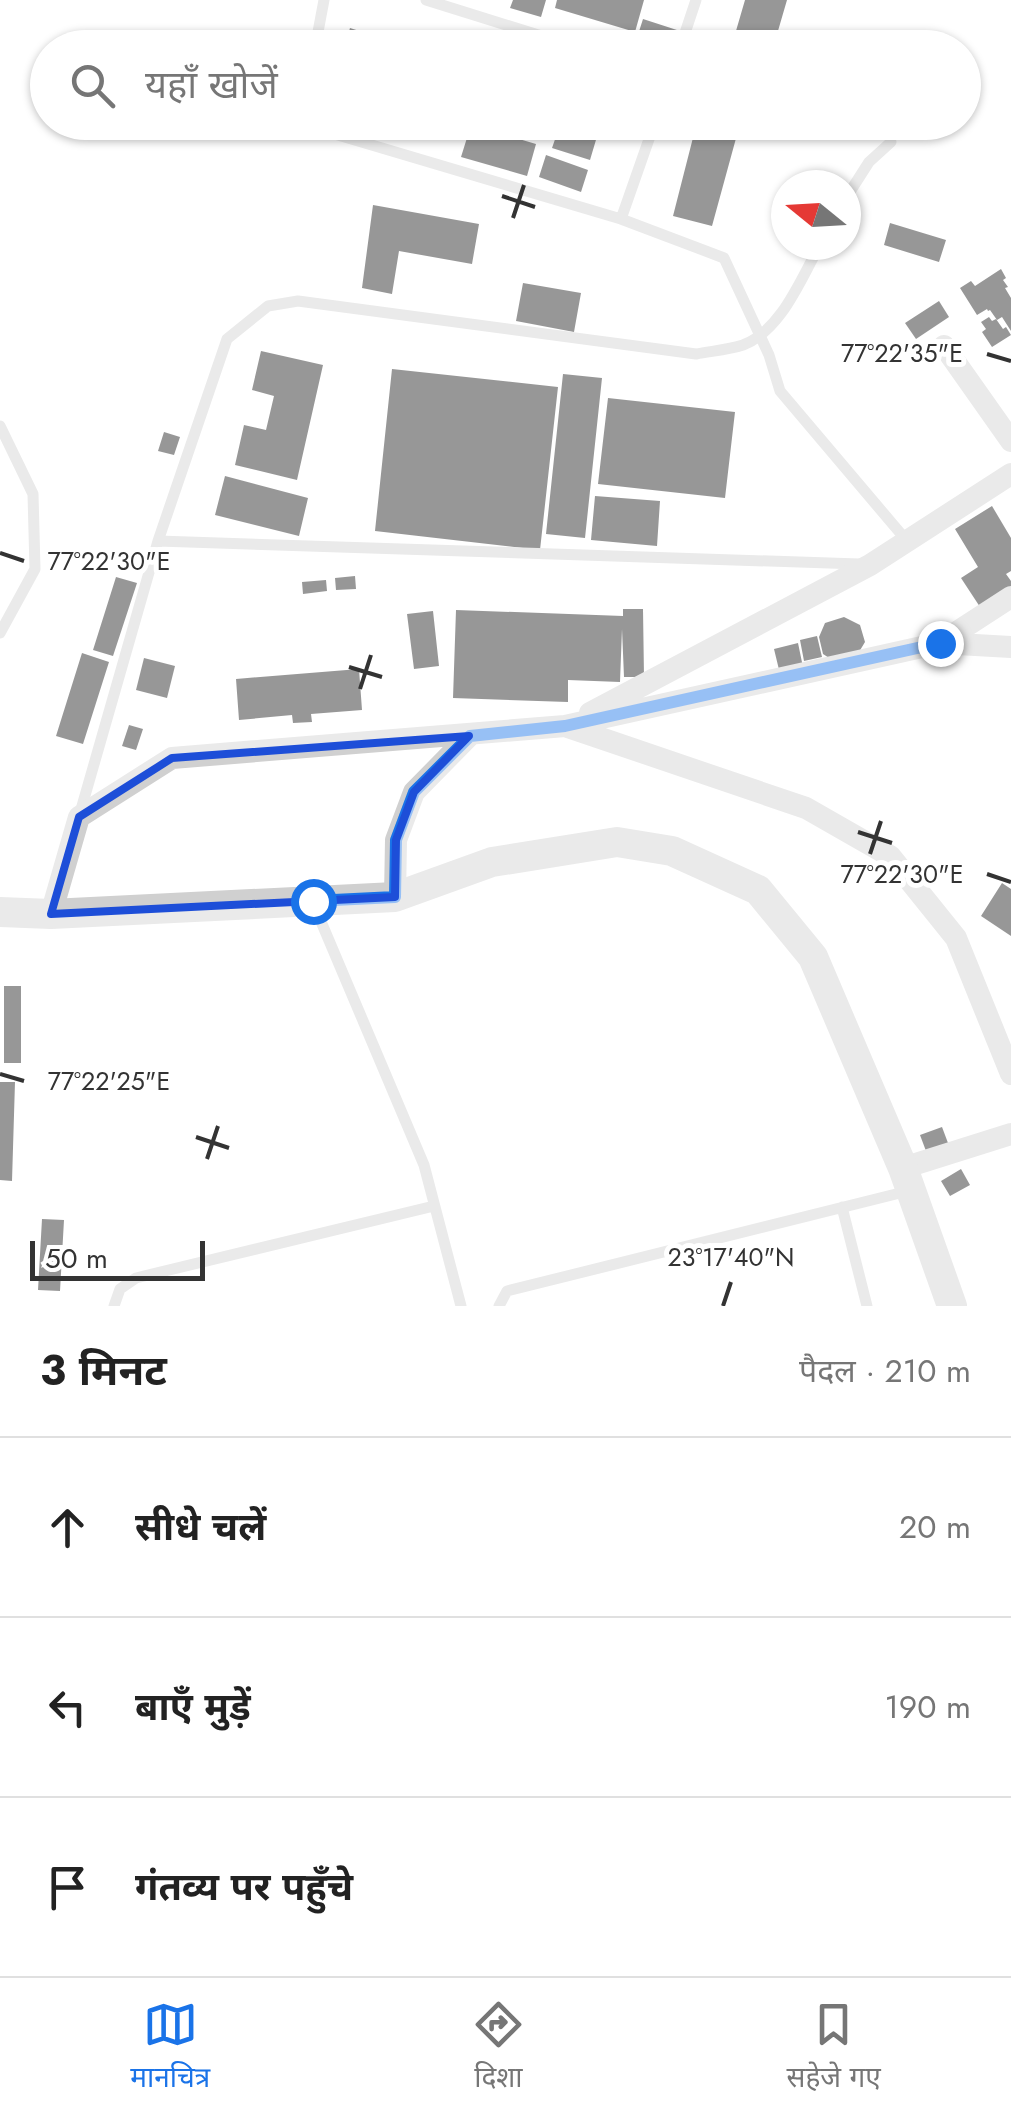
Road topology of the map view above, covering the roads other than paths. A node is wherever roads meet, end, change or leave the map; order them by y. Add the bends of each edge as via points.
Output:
1 (324, 0) edge
2 (426, 0) edge
3 (696, 0) edge
4 (318, 30) edge
5 (522, 30) edge
6 (686, 30) edge
7 (363, 140) edge
8 (649, 140) edge
9 (891, 142) dead end
10 (861, 175) edge
11 (621, 219) junction
12 (811, 260) edge
13 (760, 335) junction
14 (944, 346) dead end
15 (0, 426) edge
16 (1011, 441) edge
17 (1011, 474) edge
18 (158, 540) junction
19 (907, 540) junction
20 (870, 565) junction
21 (1011, 597) edge
22 (0, 633) edge
23 (940, 643) junction
24 (1011, 647) edge
25 (565, 726) junction
26 (470, 736) junction
27 (79, 817) junction
28 (395, 897) junction
29 (313, 901) junction
30 (0, 912) edge
31 (51, 914) junction
32 (1011, 1072) edge
33 (1011, 1134) edge
34 (906, 1179) junction
35 (434, 1206) junction
36 (842, 1208) junction
37 (456, 1305) edge
38 (114, 1306) edge
39 (499, 1306) edge
40 (867, 1306) edge
41 (952, 1306) edge

1 - 4 lane
2 - 5 lane
3 - 6 lane
7 - 11 lane
8 - 11 lane
9 - 10 lane
11 - 13 lane via 724,258
12 - 13 lane
13 - 18 lane via 696,354 298,301 268,306 227,339
13 - 19 lane via 780,391
14 - 16 street
15 - 22 lane via 33,494 35,569
17 - 19 street
18 - 20 lane
18 - 27 lane
19 - 20 street
20 - 25 street
21 - 23 street
23 - 24 street
23 - 25 street
25 - 26 street
25 - 32 street via 806,808 890,856 956,938
26 - 27 street via 172,758
26 - 28 street via 414,792 396,840
27 - 31 street
28 - 29 street
28 - 34 street via 492,862 617,842 672,850 758,890 813,957
29 - 31 street
29 - 35 lane via 419,1152
30 - 31 street
33 - 34 street
34 - 36 lane
34 - 41 street
35 - 37 lane
35 - 38 lane via 136,1278 120,1289
36 - 39 lane via 507,1291
36 - 40 lane

